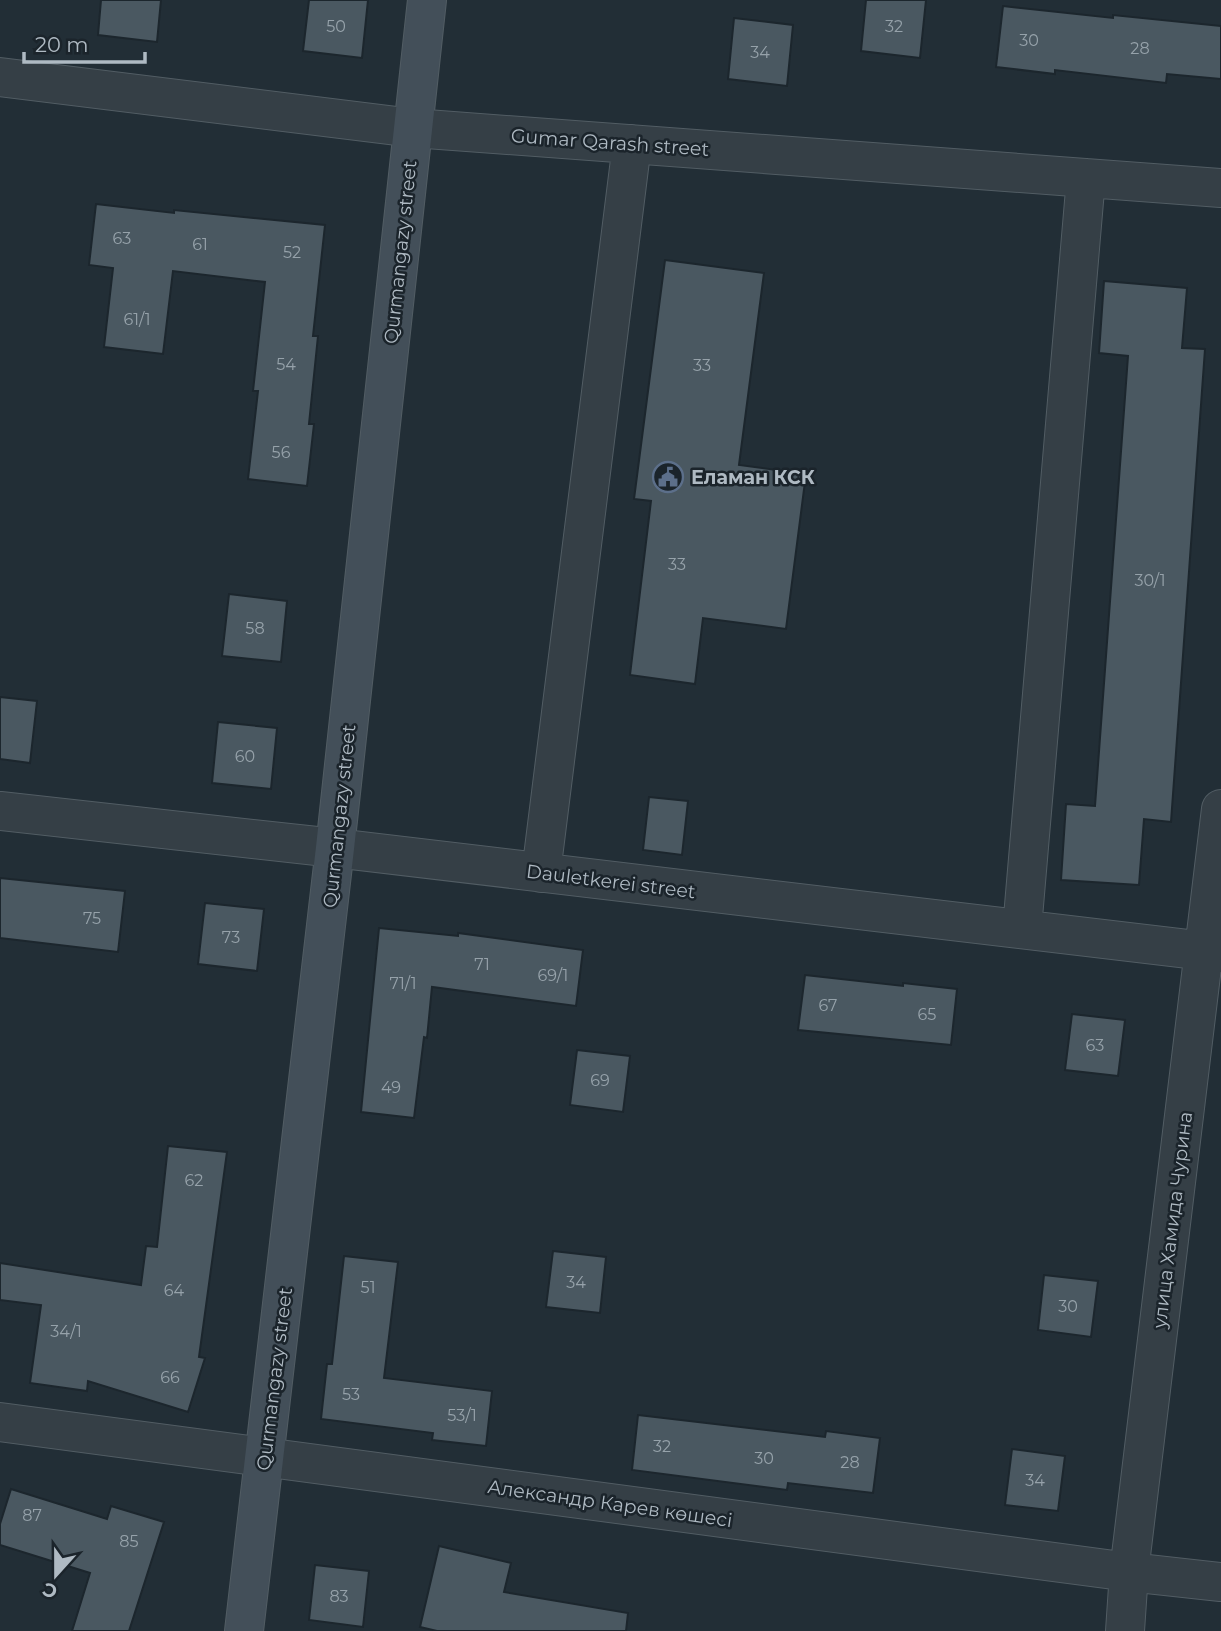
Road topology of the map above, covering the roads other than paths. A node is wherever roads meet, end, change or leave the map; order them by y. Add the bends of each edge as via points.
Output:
1 (427, 0) edge
2 (0, 77) edge
3 (413, 128) junction
4 (632, 144) junction
5 (1086, 178) junction
6 (1221, 188) edge
7 (1221, 809) edge
8 (0, 811) edge
9 (335, 848) junction
10 (541, 873) junction
11 (1023, 929) junction
12 (1213, 952) edge
13 (0, 1422) edge
14 (266, 1457) junction
15 (1129, 1572) junction
16 (1221, 1582) edge
17 (244, 1631) edge
18 (1125, 1631) edge

1 - 3 street, Qurmangazy street
2 - 3 street, Gumar Qarash street
3 - 4 street, Gumar Qarash street
3 - 9 street, Qurmangazy street
4 - 5 street, Gumar Qarash street
4 - 10 street
5 - 6 street, Gumar Qarash street
5 - 11 street
7 - 12 street, улица Хамида Чурина
8 - 9 street, Dauletkerei street
9 - 10 street, Dauletkerei street
9 - 14 street, Qurmangazy street
10 - 11 street, Dauletkerei street
11 - 12 street, Dauletkerei street
12 - 15 street, улица Хамида Чурина
13 - 14 street, Александр Карев көшесі
14 - 15 street, Александр Карев көшесі
14 - 17 street, Qurmangazy street
15 - 16 street, Александр Карев көшесі
15 - 18 street, улица Хамида Чурина

